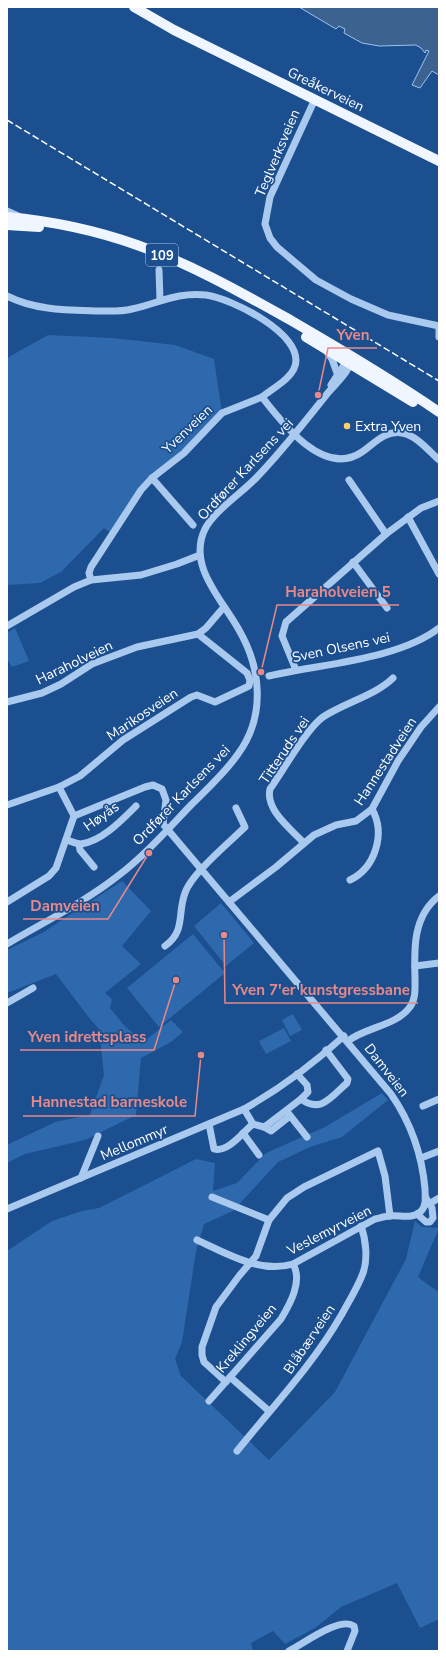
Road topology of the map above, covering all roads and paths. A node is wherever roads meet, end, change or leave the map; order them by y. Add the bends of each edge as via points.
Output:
1 (134, 7) edge
2 (315, 99) junction
3 (439, 161) edge
4 (7, 211) edge
5 (7, 217) edge
6 (23, 219) junction
7 (7, 225) edge
8 (81, 230) junction
9 (159, 270) dead end
10 (239, 293) junction
11 (7, 296) edge
12 (160, 300) junction
13 (439, 326) edge
14 (439, 338) edge
15 (324, 348) junction
16 (349, 360) junction
17 (337, 373) junction
18 (328, 393) junction
19 (262, 397) junction
20 (439, 412) edge
21 (439, 418) edge
22 (295, 435) junction
23 (439, 460) edge
24 (152, 478) junction
25 (349, 480) dead end
26 (439, 501) edge
27 (408, 517) junction
28 (193, 525) dead end
29 (386, 534) junction
30 (200, 555) junction
31 (353, 562) junction
32 (439, 574) edge
33 (91, 580) junction
34 (224, 607) junction
35 (387, 608) dead end
36 (7, 626) edge
37 (439, 628) edge
38 (198, 634) junction
39 (296, 670) junction
40 (269, 676) dead end
41 (393, 678) dead end
42 (7, 702) edge
43 (439, 707) edge
44 (60, 787) junction
45 (7, 805) edge
46 (136, 806) dead end
47 (236, 808) dead end
48 (372, 809) junction
49 (74, 816) junction
50 (168, 829) junction
51 (66, 840) junction
52 (304, 843) junction
53 (79, 844) junction
54 (94, 867) dead end
55 (201, 870) junction
56 (350, 880) dead end
57 (439, 896) edge
58 (7, 902) edge
59 (229, 902) junction
60 (7, 944) edge
61 (165, 946) dead end
62 (439, 963) edge
63 (415, 966) junction
64 (33, 988) dead end
65 (7, 1003) edge
66 (346, 1039) junction
67 (326, 1050) junction
68 (297, 1074) junction
69 (439, 1099) edge
70 (301, 1100) junction
71 (423, 1106) dead end
72 (244, 1109) junction
73 (288, 1114) junction
74 (209, 1124) junction
75 (254, 1124) junction
76 (243, 1133) junction
77 (98, 1136) dead end
78 (307, 1137) dead end
79 (439, 1151) edge
80 (259, 1155) dead end
81 (421, 1158) junction
82 (81, 1178) junction
83 (212, 1197) dead end
84 (439, 1198) edge
85 (427, 1201) junction
86 (7, 1209) edge
87 (418, 1214) junction
88 (390, 1216) junction
89 (269, 1220) junction
90 (361, 1226) junction
91 (197, 1240) dead end
92 (252, 1262) junction
93 (293, 1264) junction
94 (228, 1379) junction
95 (209, 1401) dead end
96 (269, 1412) junction
97 (237, 1451) dead end
98 (289, 1651) edge
99 (347, 1651) edge

1 - 2 main road, Greåkerveien via 157,22
2 - 3 main road, Greåkerveien
2 - 13 street, Teglverksveien via 270,197 265,224 270,238 307,273 340,293 388,315
4 - 6 street
5 - 6 main road, 109
6 - 8 main road, 109 via 61,224
7 - 8 main road, 109
8 - 10 main road, 109 via 108,236 164,255
9 - 12 street
10 - 15 main road, 109
10 - 16 main road, 109
11 - 12 street via 31,306 70,310 120,311 146,306
12 - 19 street, Yvenveien via 196,294 219,298 241,306 273,326 289,344 296,359 288,376
13 - 14 street
15 - 16 main road, 109
15 - 17 street via 332,359
16 - 17 street, Ordfører Karlsens vei
16 - 18 street, Ordfører Karlsens vei
16 - 20 main road, 109
16 - 21 main road, 109
17 - 18 street, Ordfører Karlsens vei
18 - 22 street, Ordfører Karlsens vei
19 - 22 street
19 - 24 street, Yvenveien via 222,413 184,453
22 - 23 street via 324,456 342,459 361,453 386,435 403,433
22 - 30 street, Ordfører Karlsens vei via 256,478 211,519 203,535
24 - 28 street
24 - 33 street, Yvenveien via 141,490 91,567
25 - 29 street
26 - 27 street via 428,503
27 - 29 street
27 - 32 street
29 - 31 street
30 - 33 street via 141,575
30 - 34 street, Ordfører Karlsens vei via 205,575
31 - 35 street
31 - 39 street via 286,622 282,636
33 - 36 street via 74,587
34 - 38 street
34 - 50 street, Ordfører Karlsens vei via 239,630 255,669 258,682 255,715 240,752
37 - 39 street, Sven Olsens vei via 391,652
38 - 42 street, Haraholveien via 137,647 92,664 42,693
38 - 44 street, Marikosveien via 247,673 251,683 246,688 215,702 197,695 190,697 123,740 80,776
39 - 40 street, Sven Olsens vei
41 - 52 street, Titteruds vei via 322,718 270,789 272,806
43 - 48 street, Hannestadveien via 421,727 398,761
44 - 45 street, Marikosveien
44 - 49 street
46 - 53 street, Høyås via 100,836
47 - 55 street via 245,827
48 - 52 street, Hannestadveien via 356,821 323,830
48 - 56 street via 378,834 374,856 361,875
49 - 50 street via 153,785 160,787 165,793 163,824
49 - 51 street
50 - 55 street, Damveien
50 - 60 street, Ordfører Karlsens vei via 119,875
51 - 53 street, Høyås
51 - 58 street via 61,857 49,876
52 - 59 street, Hannestadveien
53 - 54 street, Høyås via 80,850
55 - 59 street, Damveien
55 - 61 street via 185,891 179,931
57 - 63 street, Mellommyr via 425,911 418,926 415,939
59 - 66 street, Damveien
62 - 63 street
63 - 66 street, Mellommyr via 414,1000 407,1010 391,1021
64 - 65 street
66 - 67 street, Mellommyr
66 - 81 street, Damveien via 399,1105
67 - 68 street, Mellommyr
67 - 70 street via 345,1072 348,1081 322,1104 312,1106
68 - 70 street via 308,1088
68 - 72 street, Mellommyr via 270,1095
69 - 71 street
70 - 73 street
72 - 74 street, Mellommyr
72 - 75 street
73 - 75 street via 272,1131
73 - 78 street
74 - 76 street via 216,1150 228,1146
74 - 82 street, Mellommyr
75 - 76 street
76 - 80 street
77 - 82 street
79 - 81 street
81 - 85 street, Damveien
82 - 86 street, Mellommyr
83 - 89 street
84 - 85 street
85 - 87 street
85 - 87 street, Damveien via 433,1213 432,1221 428,1223
87 - 88 street, Veslemyrveien
88 - 89 street via 386,1182 378,1151 304,1187 287,1198
88 - 90 street, Veslemyrveien
89 - 92 street
90 - 93 street, Veslemyrveien
90 - 96 street, Blåbærveien via 364,1234 363,1273 350,1300 319,1352
91 - 92 street, Veslemyrveien
92 - 93 street, Veslemyrveien via 272,1268
92 - 94 street via 216,1307 202,1347 204,1362
93 - 94 street, Kreklingveien via 297,1276 289,1306 281,1319
94 - 95 street, Kreklingveien
94 - 96 street
96 - 97 street, Blåbærveien
98 - 99 street via 337,1624 347,1624 354,1626 355,1631

